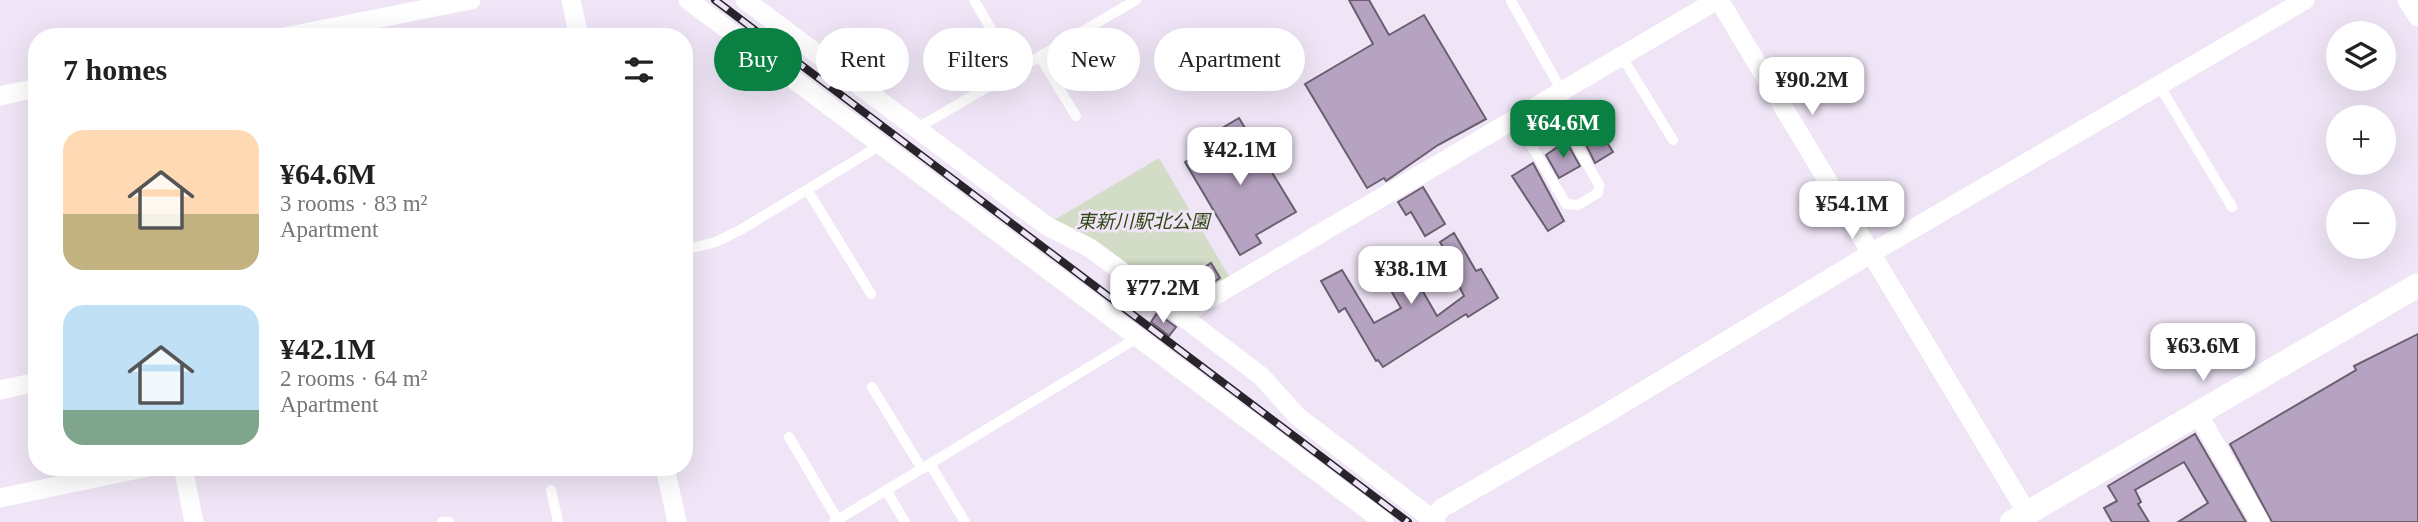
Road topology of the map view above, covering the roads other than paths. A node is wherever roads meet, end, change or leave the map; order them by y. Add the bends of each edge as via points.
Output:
1 (471, 0) edge
2 (571, 0) edge
3 (688, 0) edge
4 (745, 0) edge
5 (974, 0) edge
6 (1136, 0) edge
7 (1718, 0) edge
8 (2305, 0) edge
9 (2407, 0) edge
10 (1511, 1) edge
11 (2418, 18) edge
12 (329, 28) edge
13 (577, 28) edge
14 (991, 28) edge
15 (1040, 57) junction
16 (1622, 57) junction
17 (1033, 61) edge
18 (2159, 85) junction
19 (28, 90) edge
20 (981, 91) edge
21 (1556, 94) junction
22 (0, 96) edge
23 (1076, 116) dead end
24 (1515, 118) junction
25 (919, 131) junction
26 (1673, 141) dead end
27 (881, 145) junction
28 (808, 191) junction
29 (2232, 206) dead end
30 (693, 248) edge
31 (1870, 254) junction
32 (2418, 285) edge
33 (871, 293) dead end
34 (1184, 318) junction
35 (1138, 338) junction
36 (28, 384) edge
37 (872, 387) dead end
38 (0, 390) edge
39 (2197, 412) junction
40 (789, 437) dead end
41 (926, 466) junction
42 (105, 476) edge
43 (185, 476) edge
44 (667, 476) edge
45 (551, 490) dead end
46 (886, 490) junction
47 (0, 498) edge
48 (2020, 517) edge
49 (837, 521) edge
50 (1434, 521) edge
51 (194, 522) edge
52 (442, 522) edge
53 (449, 522) edge
54 (558, 522) edge
55 (677, 522) edge
56 (905, 522) edge
57 (965, 522) edge
58 (1384, 522) edge
59 (2260, 522) edge

1 - 12 street
2 - 13 street
3 - 27 street
4 - 25 street
5 - 14 lane
6 - 15 lane
7 - 16 street
7 - 31 street
8 - 18 street
9 - 11 street
10 - 21 lane
15 - 17 lane
15 - 23 lane
16 - 21 street
16 - 26 lane
18 - 29 lane
18 - 31 street
19 - 22 street
20 - 25 lane
21 - 24 street
21 - 24 lane via 1599,185 1600,190 1588,199 1573,206 1566,204
24 - 34 street via 1192,309
25 - 34 street via 1047,226 1090,248
27 - 28 lane
27 - 35 street
28 - 30 lane via 716,242
28 - 33 lane
31 - 48 street
31 - 50 street via 1442,508
32 - 39 street
34 - 50 street via 1261,376 1297,416
35 - 41 lane
35 - 58 street
36 - 38 street
37 - 41 lane
39 - 48 street
39 - 59 street
40 - 49 lane
41 - 46 lane
41 - 57 lane
42 - 47 street
43 - 51 street
44 - 55 street
45 - 54 lane
46 - 49 lane
46 - 56 lane
52 - 53 lane

